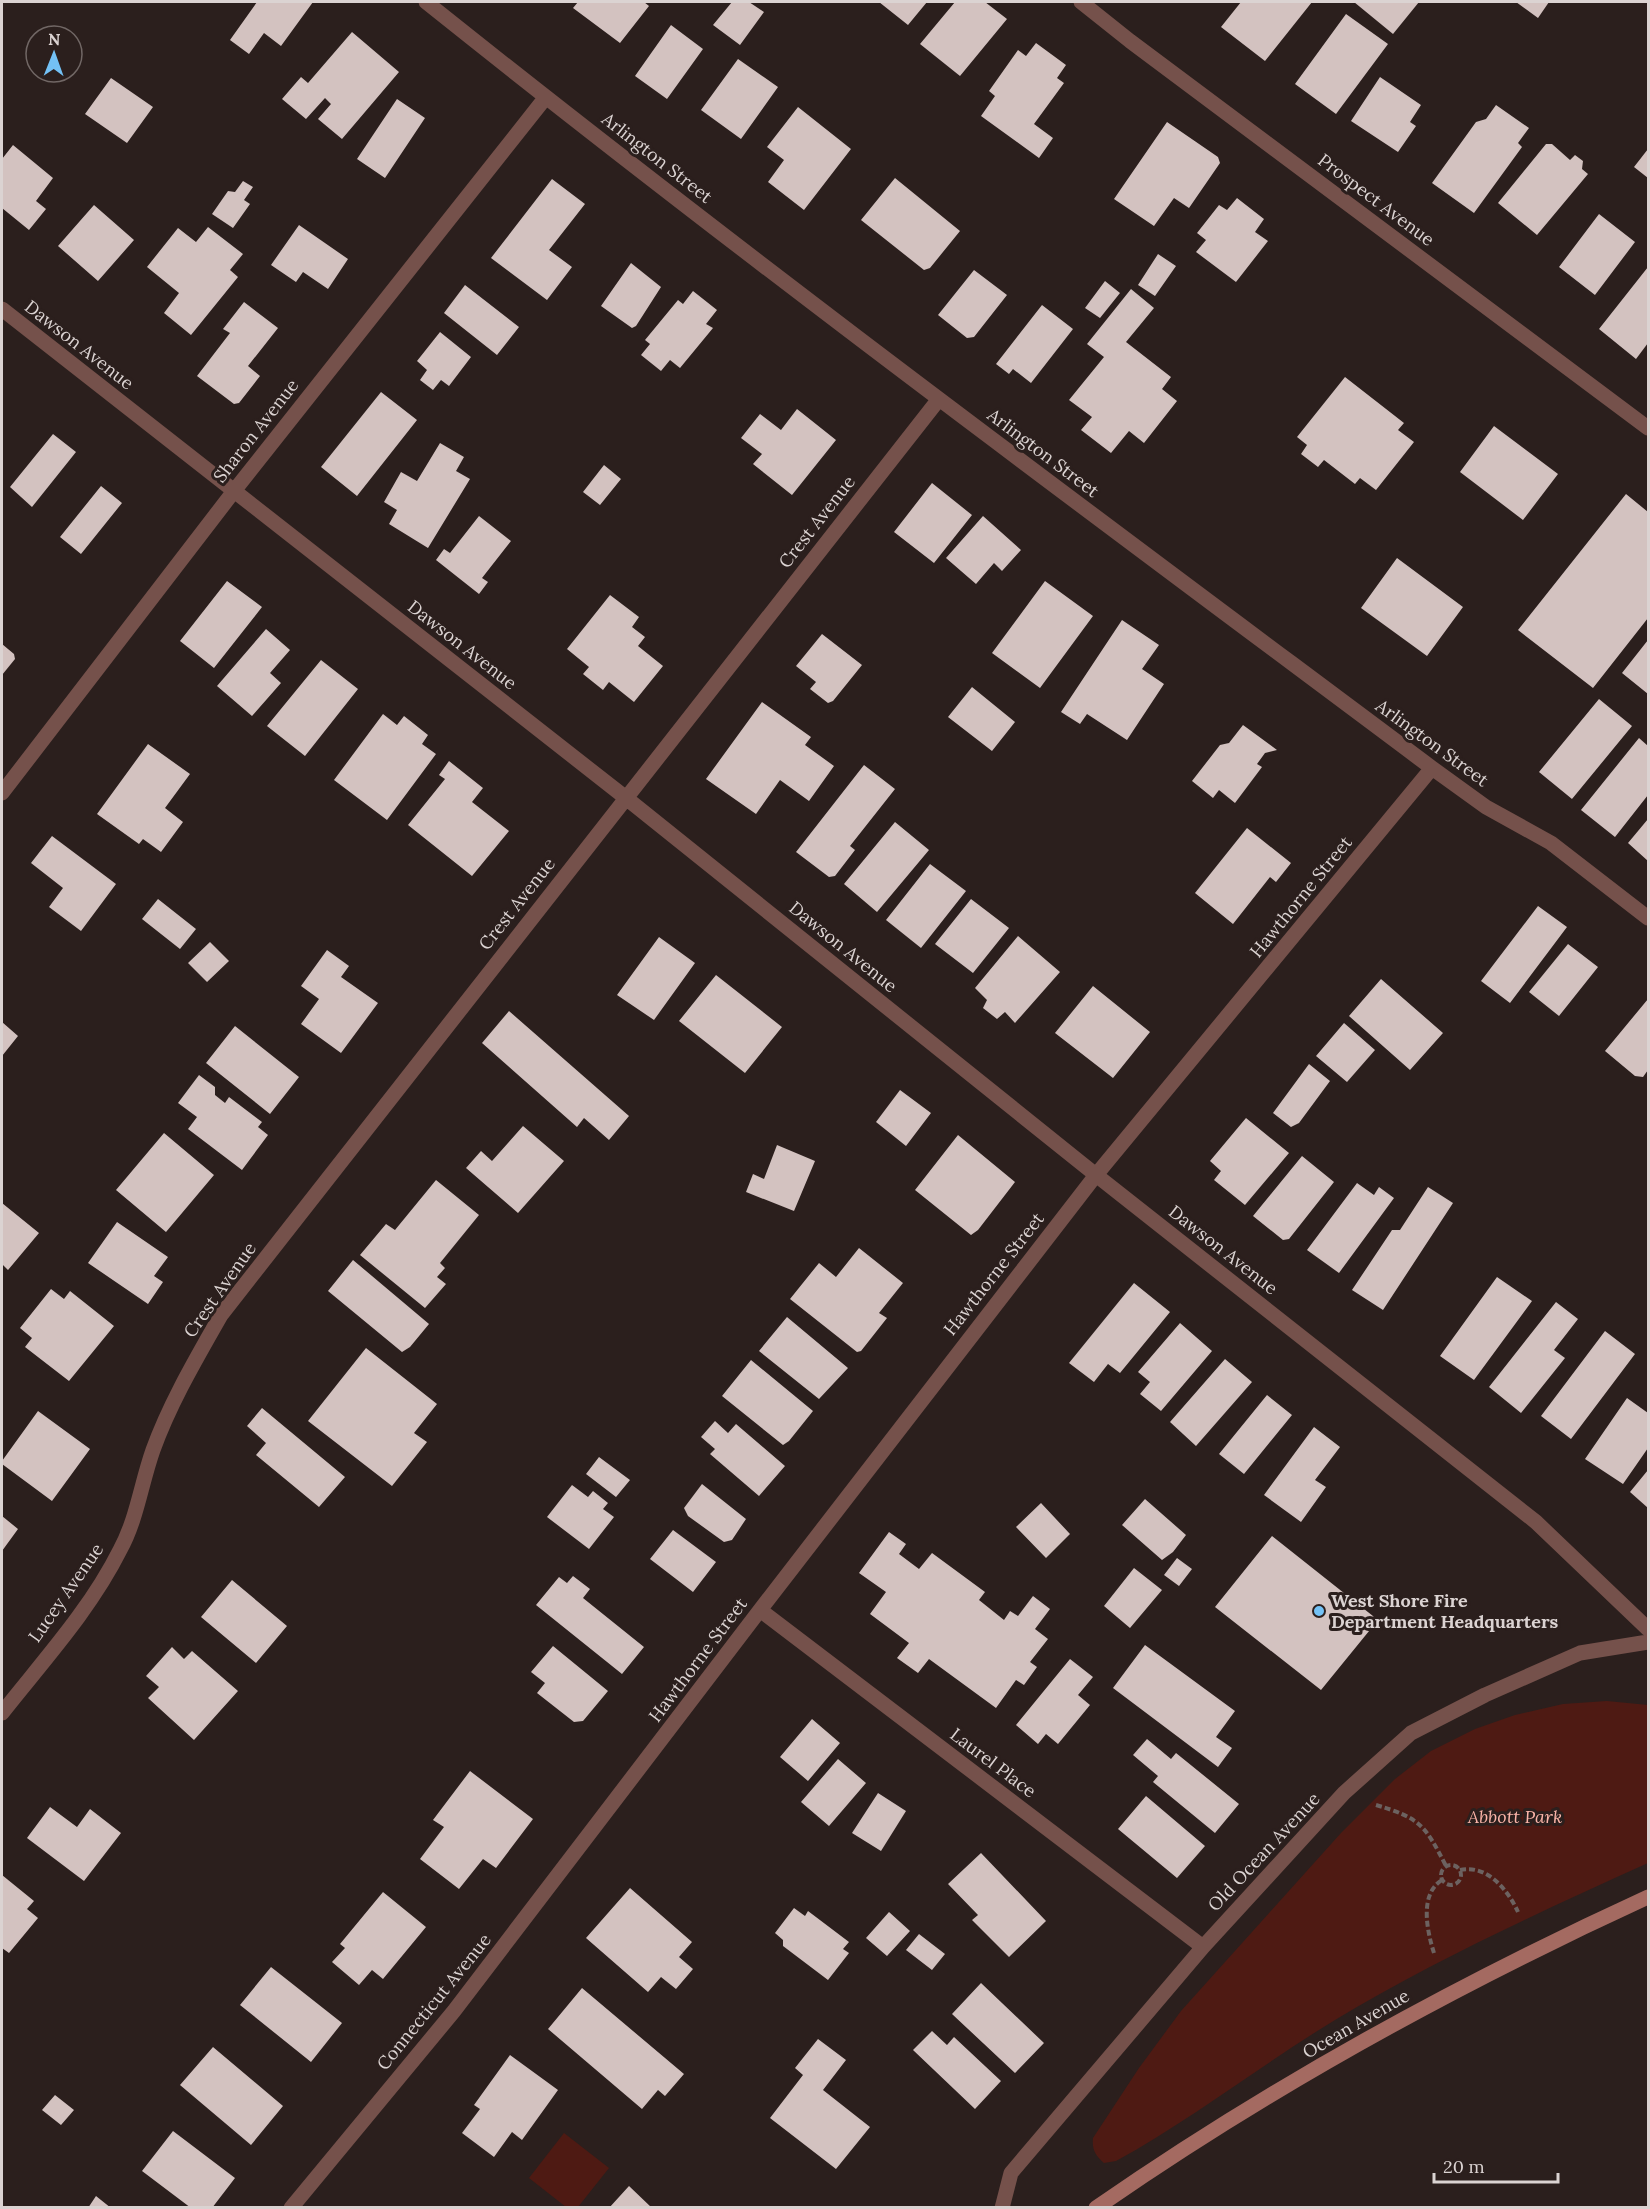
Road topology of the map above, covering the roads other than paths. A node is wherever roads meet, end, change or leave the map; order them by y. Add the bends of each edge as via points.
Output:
1 (426, 2) edge
2 (1081, 2) edge
3 (546, 97) junction
4 (2, 309) edge
5 (939, 399) junction
6 (1648, 428) edge
7 (234, 491) junction
8 (1432, 768) junction
9 (2, 793) edge
10 (626, 798) junction
11 (1648, 918) edge
12 (1096, 1175) junction
13 (153, 1450) joint
14 (760, 1610) junction
15 (1648, 1629) edge
16 (1648, 1642) edge
17 (2, 1713) edge
18 (603, 1817) joint
19 (1648, 1897) edge
20 (1203, 1947) junction
21 (291, 2208) edge
22 (1002, 2208) edge
23 (1096, 2208) edge

1 - 3 street, Arlington Street
2 - 6 street, Prospect Avenue
3 - 5 street, Arlington Street
3 - 7 street, Sharon Avenue
4 - 7 street, Dawson Avenue
5 - 8 street, Arlington Street
5 - 10 street, Crest Avenue
7 - 9 street, Sharon Avenue
7 - 10 street, Dawson Avenue
8 - 11 street, Arlington Street via 1486,807 1551,843
8 - 12 street, Hawthorne Street
10 - 12 street, Dawson Avenue
10 - 13 street, Crest Avenue via 221,1315 189,1371
12 - 14 street, Hawthorne Street
12 - 15 street, Dawson Avenue via 1536,1522
13 - 17 street, Lucey Avenue via 137,1510 120,1551 81,1612
14 - 18 street, Hawthorne Street
14 - 20 street, Laurel Place
16 - 20 street, Old Ocean Avenue via 1580,1653 1411,1733 1344,1793
18 - 21 street, Connecticut Avenue via 454,2011
19 - 23 main road, Ocean Avenue via 1410,2014 1244,2112
20 - 22 street, Old Ocean Avenue via 1011,2172

